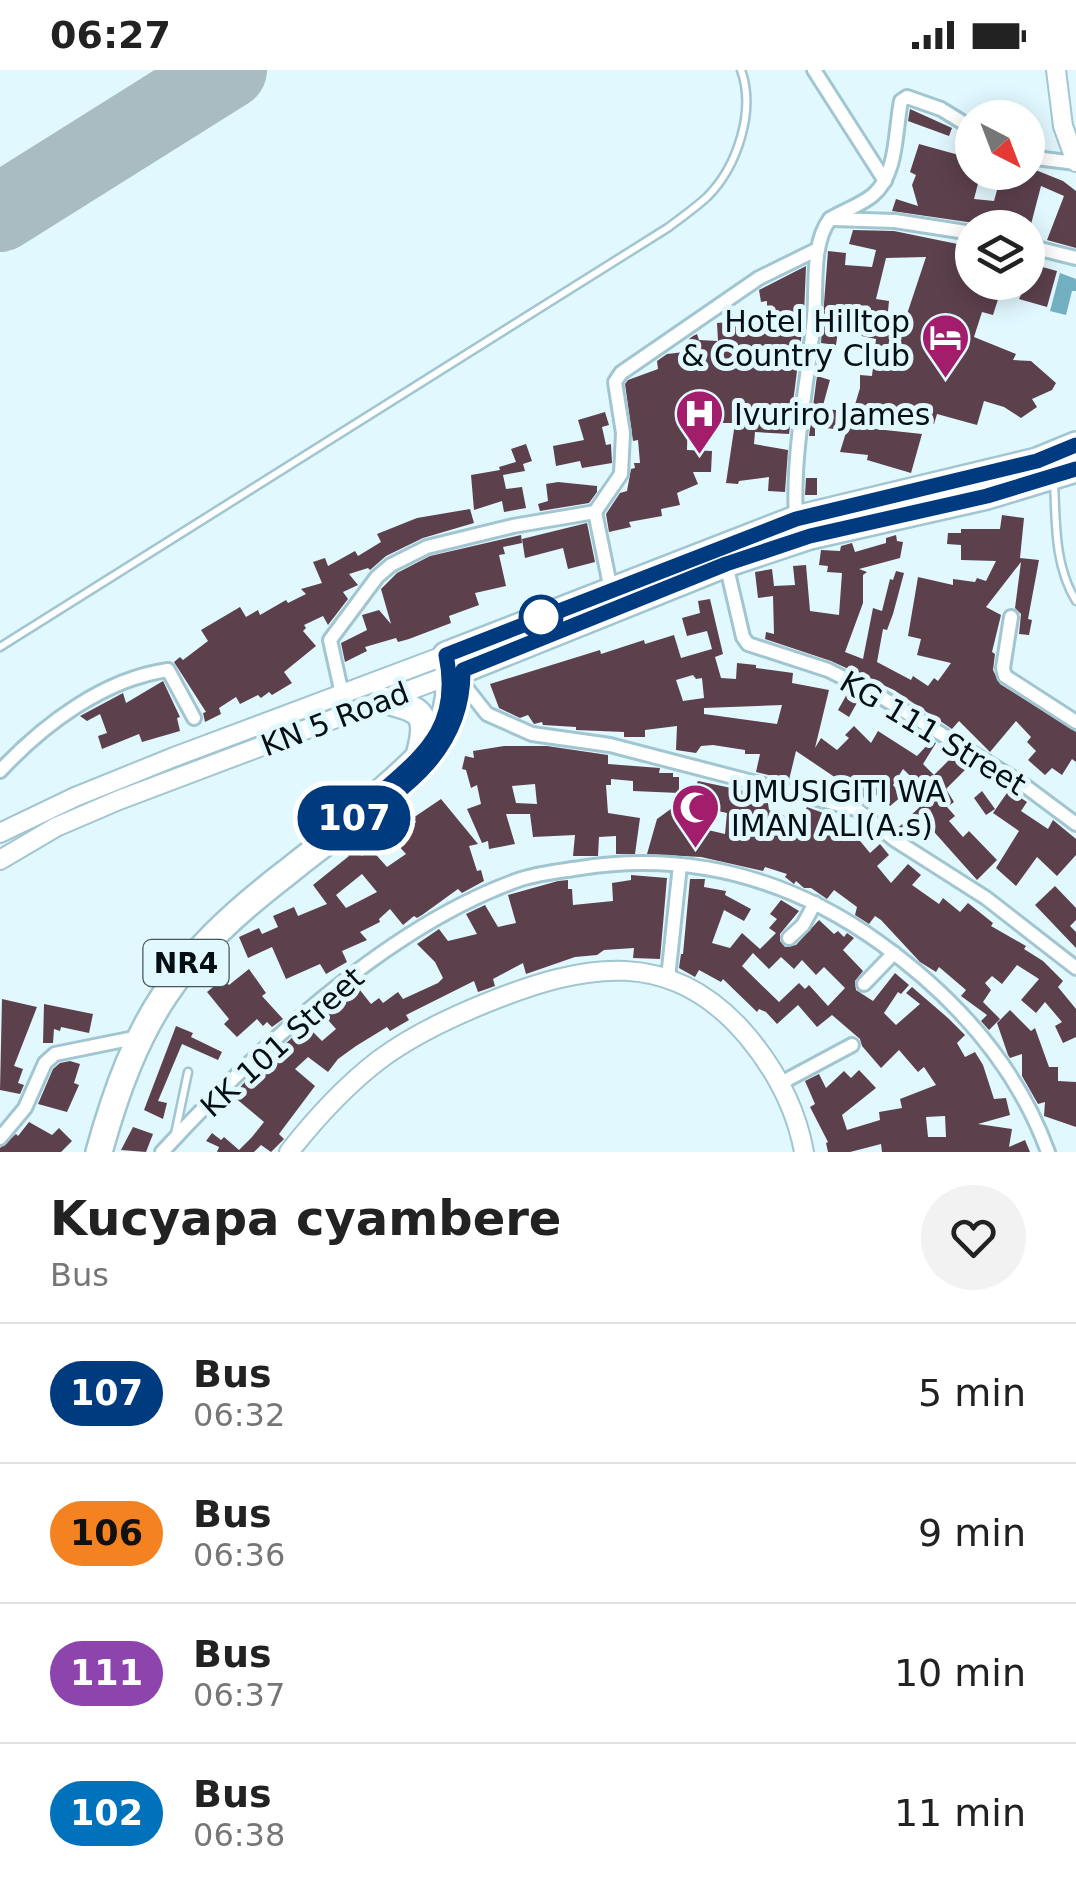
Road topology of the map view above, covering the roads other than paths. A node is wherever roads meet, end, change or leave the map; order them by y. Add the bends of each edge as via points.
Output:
1 (741, 70) edge
2 (814, 70) edge
3 (1056, 70) edge
4 (955, 118) edge
5 (1045, 159) edge
6 (1076, 163) edge
7 (885, 180) junction
8 (830, 218) junction
9 (955, 231) edge
10 (818, 250) junction
11 (1045, 250) edge
12 (1076, 258) edge
13 (1076, 445) edge
14 (1065, 473) edge
15 (596, 512) junction
16 (796, 519) junction
17 (726, 564) junction
18 (611, 590) junction
19 (1076, 601) edge
20 (1011, 616) dead end
21 (0, 646) edge
22 (456, 667) junction
23 (342, 694) junction
24 (383, 700) junction
25 (194, 718) dead end
26 (1076, 722) edge
27 (419, 757) junction
28 (0, 770) edge
29 (1076, 824) edge
30 (346, 827) junction
31 (0, 833) edge
32 (0, 860) edge
33 (680, 865) junction
34 (815, 904) junction
35 (790, 938) dead end
36 (894, 953) junction
37 (1076, 968) edge
38 (668, 978) junction
39 (864, 984) dead end
40 (139, 1038) junction
41 (852, 1045) dead end
42 (188, 1072) dead end
43 (780, 1083) junction
44 (0, 1138) edge
45 (174, 1139) junction
46 (99, 1152) edge
47 (162, 1152) edge
48 (289, 1152) edge
49 (804, 1152) edge
50 (1048, 1152) edge

1 - 21 lane via 745,121 730,166 709,195 669,227
2 - 7 street
3 - 6 main road
4 - 7 street via 907,97 901,101
5 - 6 street
7 - 8 street via 873,195
8 - 9 street
8 - 10 street
10 - 15 street via 759,278 621,372 615,382 623,433 620,474
10 - 16 street via 800,407
11 - 12 street
13 - 16 highway, KN 5 Road via 1037,461
14 - 17 highway, KN 5 Road via 810,536
14 - 19 lane via 1057,547
15 - 18 street
15 - 23 street via 513,526 391,564 330,640
16 - 18 highway, KN 5 Road
17 - 22 highway, KN 5 Road
17 - 29 street, KG 111 Street via 748,644 828,670 878,695
18 - 22 highway, KN 5 Road
20 - 26 street via 1005,676
22 - 23 main road, KN 5 Road
22 - 24 main road, KN 5 Road
22 - 27 highway, NR4 via 446,716
22 - 30 highway, NR4 via 456,724 440,750 395,794
22 - 37 street via 488,714 514,728 610,745 856,809
23 - 31 main road, KN 5 Road
24 - 27 highway via 414,708 423,718
24 - 32 main road, KN 5 Road via 103,807
25 - 28 street via 168,670 152,672 82,703
27 - 30 highway, NR4
30 - 40 highway, NR4 via 197,950
33 - 34 street, KK 101 Street via 740,875
33 - 38 street
33 - 45 street, KK 101 Street via 624,861 523,878 441,918 325,995
34 - 35 street
34 - 36 street, KK 101 Street
36 - 39 street
36 - 50 street, KK 101 Street via 948,996 986,1041
38 - 43 main road via 728,1014
38 - 48 main road via 580,972 529,984 457,1015 379,1060
40 - 44 street via 55,1054
40 - 46 highway, NR4
41 - 43 street
42 - 45 lane
43 - 49 main road
45 - 47 street, KK 101 Street

